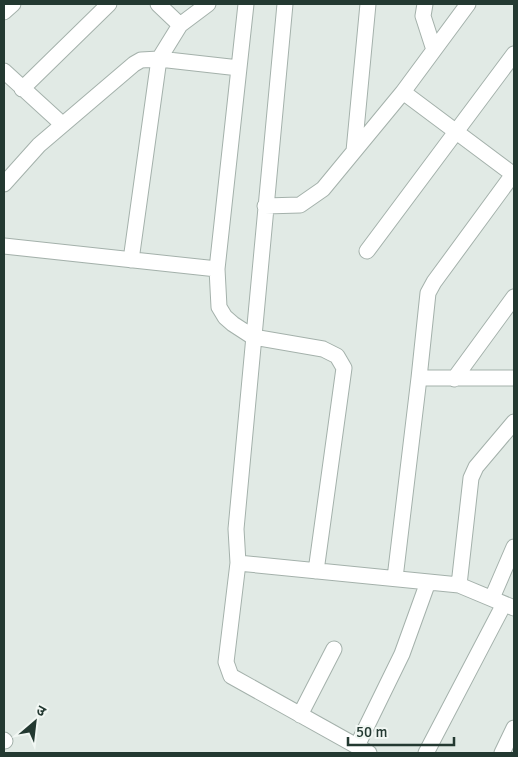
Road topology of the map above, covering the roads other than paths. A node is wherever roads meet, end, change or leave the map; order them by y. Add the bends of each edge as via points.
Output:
1 (13, 4) edge
2 (109, 4) edge
3 (158, 4) edge
4 (208, 4) edge
5 (246, 4) edge
6 (285, 4) edge
7 (368, 4) edge
8 (425, 4) edge
9 (468, 4) edge
10 (4, 12) edge
11 (180, 25) junction
12 (434, 50) junction
13 (514, 54) edge
14 (159, 59) junction
15 (239, 68) junction
16 (4, 71) edge
17 (22, 89) junction
18 (403, 92) junction
19 (62, 124) junction
20 (455, 131) junction
21 (354, 151) junction
22 (514, 174) edge
23 (4, 184) edge
24 (265, 206) junction
25 (4, 246) edge
26 (367, 251) dead end
27 (131, 260) junction
28 (217, 269) junction
29 (514, 297) edge
30 (253, 337) junction
31 (419, 378) junction
32 (514, 378) edge
33 (454, 379) junction
34 (514, 422) edge
35 (514, 547) edge
36 (238, 563) junction
37 (316, 571) junction
38 (395, 578) junction
39 (428, 582) junction
40 (459, 584) junction
41 (504, 604) edge
42 (334, 649) dead end
43 (300, 715) junction
44 (514, 728) edge
45 (363, 750) edge
46 (426, 753) edge
47 (502, 753) edge

1 - 10 street
2 - 17 street
3 - 11 street
4 - 11 street
5 - 15 street
6 - 24 street
7 - 21 street
8 - 12 street via 422,16
9 - 12 street
11 - 14 street
12 - 18 street
13 - 20 street
14 - 15 street
14 - 19 street via 141,60 134,64
14 - 27 street
15 - 28 street
16 - 17 street
17 - 19 street
18 - 20 street
18 - 21 street
19 - 23 street via 29,154
20 - 22 street
20 - 26 street
21 - 24 street via 323,189 300,206
22 - 31 street via 428,293
24 - 30 street
25 - 27 street
27 - 28 street
28 - 30 street via 219,307 225,317
29 - 33 street
30 - 36 street via 236,529
30 - 37 street via 323,349 337,356 344,368
31 - 33 street
31 - 38 street
32 - 33 street
34 - 40 street via 476,467 471,478
35 - 41 street
36 - 37 street
36 - 43 street via 226,662 231,676
37 - 38 street
38 - 39 street
39 - 40 street
39 - 45 street
40 - 41 street
41 - 46 street
42 - 43 street
43 - 45 street
44 - 47 street

